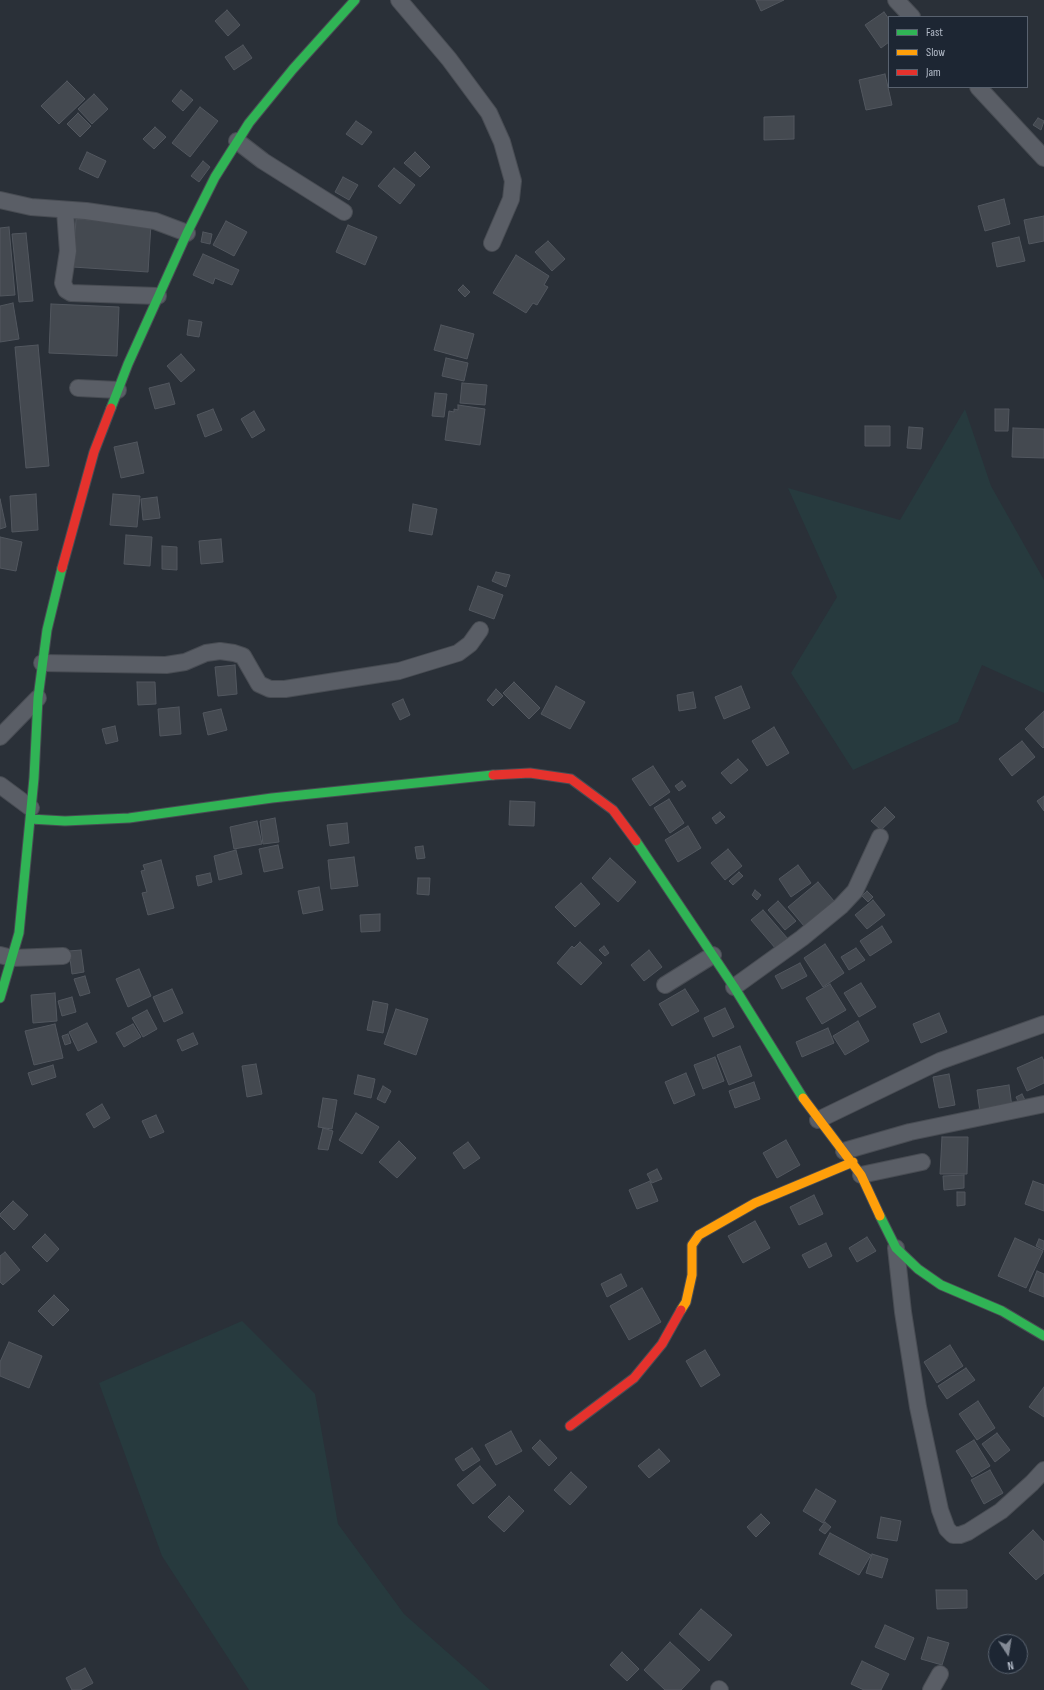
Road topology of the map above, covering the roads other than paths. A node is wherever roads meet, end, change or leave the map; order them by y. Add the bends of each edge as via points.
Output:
1 (355, 0) edge
2 (399, 0) edge
3 (896, 0) edge
4 (911, 16) edge
5 (979, 88) edge
6 (237, 141) junction
7 (1044, 158) edge
8 (0, 200) edge
9 (65, 211) junction
10 (344, 212) dead end
11 (187, 233) junction
12 (492, 243) dead end
13 (158, 296) junction
14 (78, 388) dead end
15 (118, 390) junction
16 (480, 630) dead end
17 (42, 663) junction
18 (38, 698) junction
19 (0, 737) edge
20 (0, 785) edge
21 (30, 813) junction
22 (880, 837) dead end
23 (713, 955) junction
24 (63, 956) dead end
25 (6, 957) edge
26 (665, 985) dead end
27 (734, 987) junction
28 (0, 998) edge
29 (1044, 1024) edge
30 (1044, 1104) edge
31 (818, 1120) junction
32 (853, 1162) junction
33 (922, 1162) dead end
34 (896, 1248) junction
35 (1044, 1336) edge
36 (570, 1426) dead end
37 (1044, 1470) edge
38 (940, 1674) dead end
39 (931, 1690) edge

1 - 6 street via 293,69
2 - 12 street via 449,59 489,113 502,142 513,181 511,199
3 - 4 street
5 - 7 street
6 - 10 street
6 - 11 street via 215,177
8 - 9 street
9 - 11 street via 155,221
9 - 13 street via 68,251 63,283 66,290 71,293
11 - 13 street
13 - 15 street
14 - 15 street
15 - 17 street via 94,452 72,528 47,630
16 - 17 street via 470,644 458,653 398,671 285,689 270,689 259,684 243,656 220,651 166,665
17 - 18 street
18 - 19 street
18 - 21 street
20 - 21 street
21 - 23 street via 94,820 144,817 264,799 454,778 530,773 571,779 613,810
21 - 25 street via 19,934
22 - 27 street via 856,891 802,938
23 - 26 street
23 - 27 street
24 - 25 street
25 - 28 street
27 - 31 street via 796,1090
29 - 31 street via 940,1061
30 - 32 street via 910,1132
31 - 32 street
32 - 33 street
32 - 34 street
32 - 36 street via 755,1203 699,1235 692,1245 692,1275 686,1302 662,1344 634,1378
34 - 35 street via 918,1269 941,1285 1002,1311
34 - 37 street via 918,1407 940,1510 947,1529 953,1535 968,1532 1001,1511
38 - 39 street

